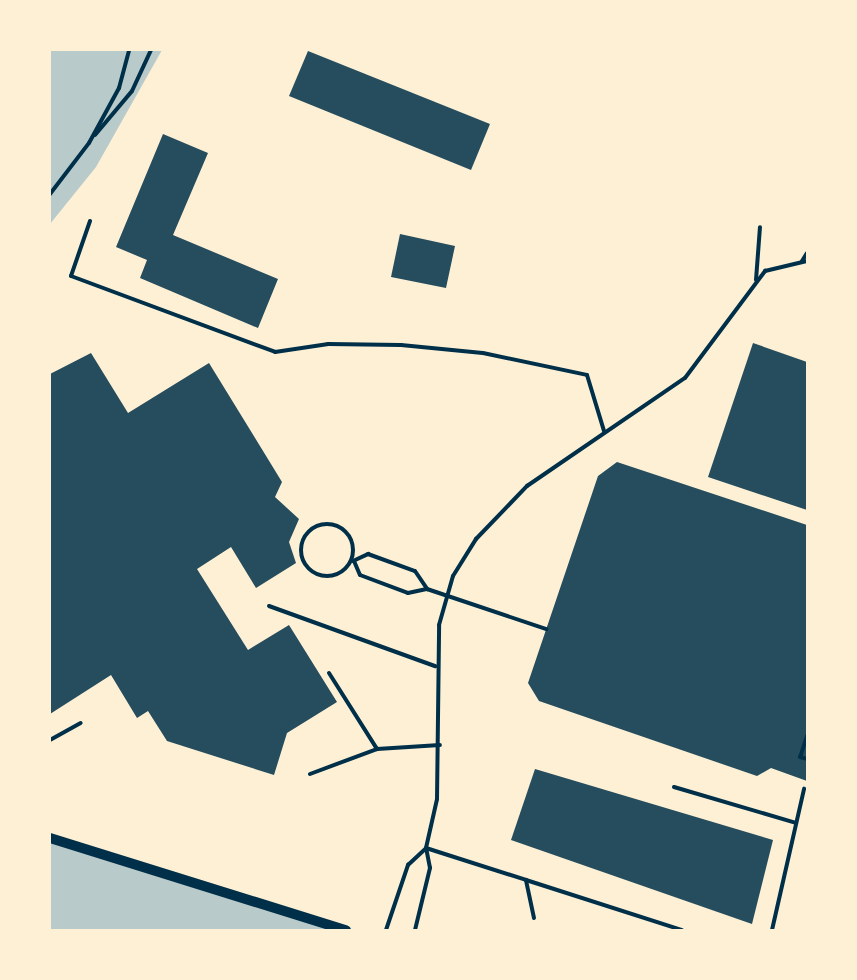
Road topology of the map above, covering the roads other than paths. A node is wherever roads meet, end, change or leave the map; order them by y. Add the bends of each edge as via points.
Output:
1 (129, 50) edge
2 (151, 50) edge
3 (89, 142) junction
4 (50, 194) edge
5 (90, 221) dead end
6 (760, 227) dead end
7 (807, 253) edge
8 (805, 261) edge
9 (756, 280) junction
10 (604, 431) junction
11 (352, 561) junction
12 (427, 589) junction
13 (446, 594) junction
14 (270, 606) dead end
15 (546, 629) dead end
16 (435, 666) junction
17 (329, 673) dead end
18 (81, 723) dead end
19 (807, 736) edge
20 (50, 740) edge
21 (440, 745) junction
22 (377, 749) junction
23 (807, 759) edge
24 (310, 774) dead end
25 (674, 787) dead end
26 (804, 789) dead end
27 (796, 823) junction
28 (50, 838) edge
29 (426, 848) junction
30 (526, 880) junction
31 (534, 918) dead end
32 (346, 930) edge
33 (386, 930) edge
34 (415, 930) edge
35 (682, 930) edge
36 (772, 930) edge

1 - 3 lane via 119,88
2 - 3 lane via 132,91
3 - 4 lane
5 - 10 lane via 71,276 274,352 328,344 401,345 483,353 587,375
6 - 9 lane
7 - 8 lane
8 - 9 lane via 778,265
9 - 10 lane via 685,378
10 - 13 lane via 520,493 476,539
11 - 11 lane via 350,537 338,526 322,524 303,540 302,558 321,575 339,573
11 - 12 lane via 360,575 408,593
11 - 12 lane via 368,554 415,571
12 - 13 lane
13 - 15 lane
13 - 16 lane
14 - 16 lane
16 - 21 lane
17 - 22 lane
18 - 20 lane
19 - 23 lane via 800,757
21 - 22 lane
21 - 29 lane via 437,799
22 - 24 lane
25 - 27 lane
26 - 27 lane
27 - 36 lane
28 - 32 main road
29 - 30 lane
29 - 33 lane via 408,865
29 - 34 lane via 430,868
30 - 31 lane
30 - 35 lane

